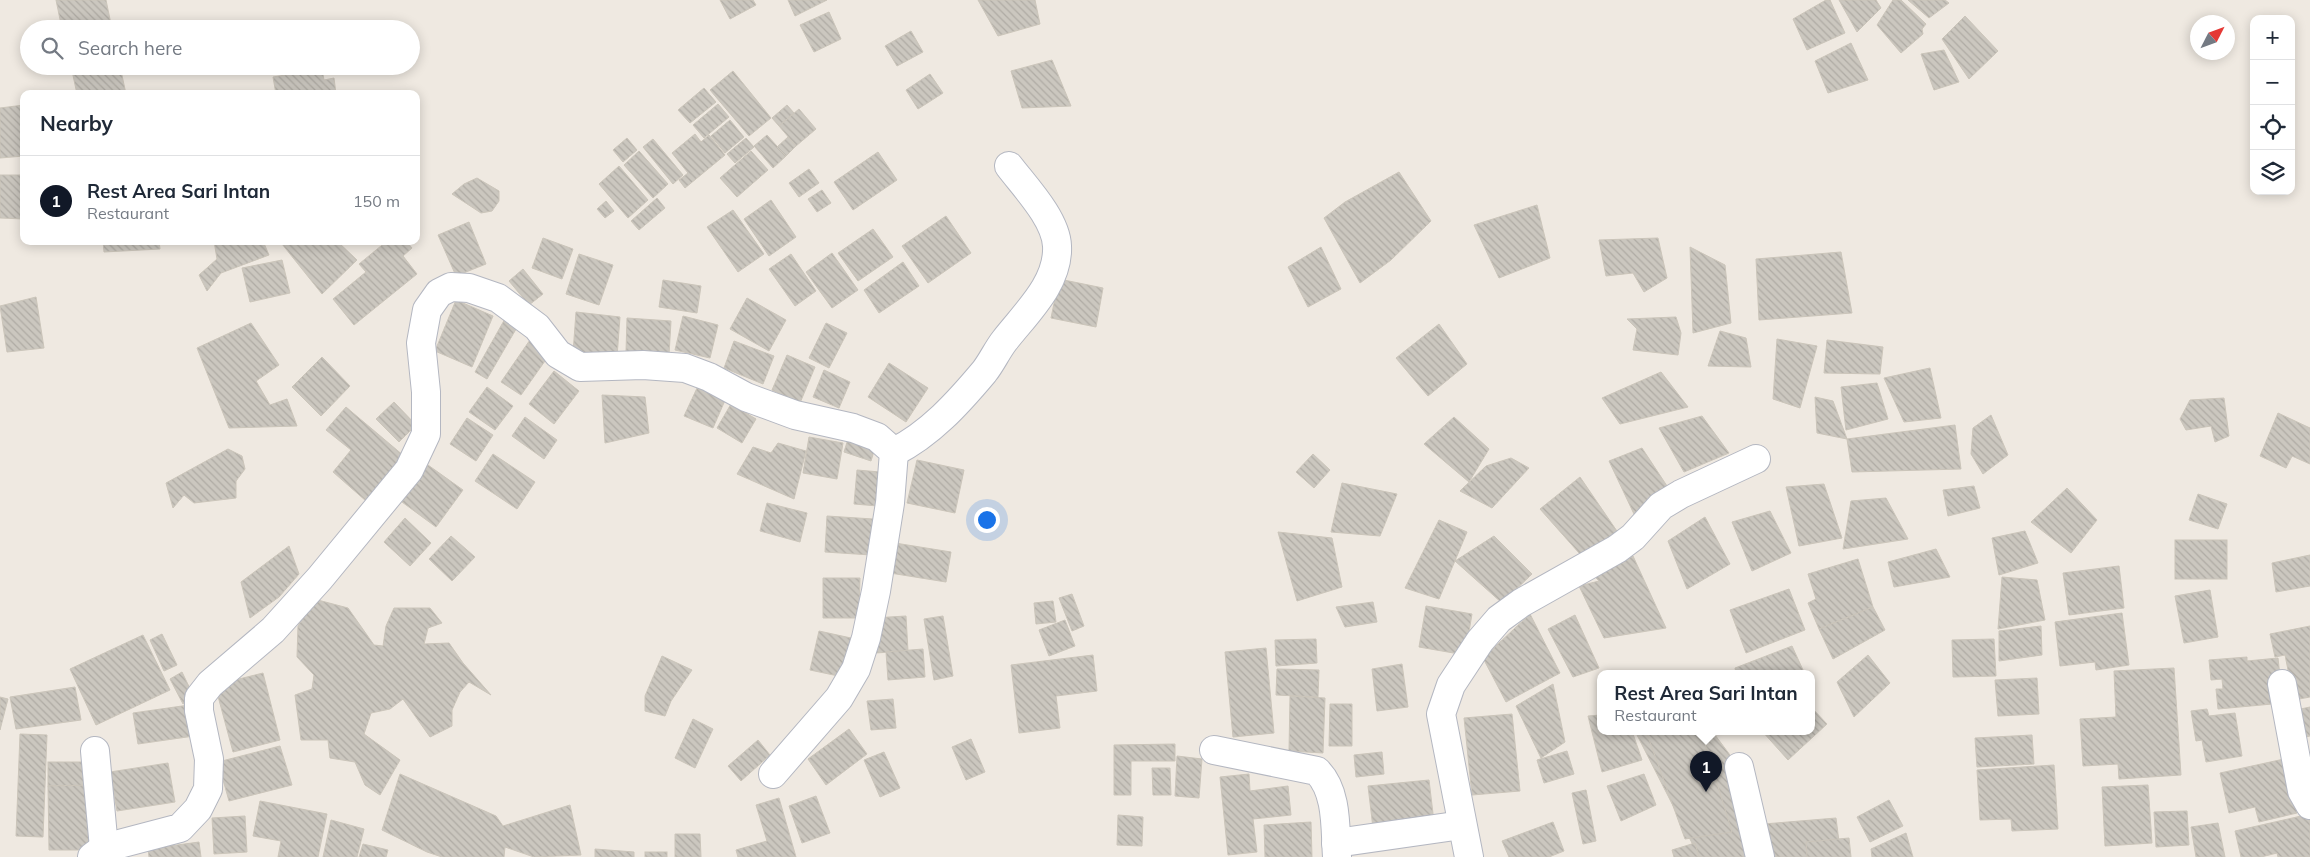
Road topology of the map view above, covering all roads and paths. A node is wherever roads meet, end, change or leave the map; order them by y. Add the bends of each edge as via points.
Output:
1 (1009, 166) dead end
2 (894, 452) junction
3 (1756, 459) dead end
4 (2282, 684) dead end
5 (1214, 750) dead end
6 (95, 751) dead end
7 (1739, 767) dead end
8 (772, 774) dead end
9 (2310, 805) edge
10 (1462, 825) junction
11 (1337, 850) edge
12 (98, 852) edge
13 (1469, 857) edge
14 (1760, 857) edge

1 - 2 street via 1052,225 1057,245 1056,264 1041,295 985,370 945,415 913,443
2 - 8 street via 876,591 856,669 839,698
2 - 12 street via 877,437 746,398 709,377 684,368 643,365 580,367 558,354 537,327 498,298 470,288 452,287 439,293 427,310 421,343 426,434 409,470 273,630 210,684 199,698 209,759 208,788 198,809 180,828
3 - 10 street via 1668,502 1617,549 1521,603 1499,619 1480,640 1451,685 1442,714
4 - 9 street via 2302,791
5 - 11 street via 1317,771 1327,781 1334,811
6 - 12 street
7 - 14 street
10 - 11 street
10 - 13 street

